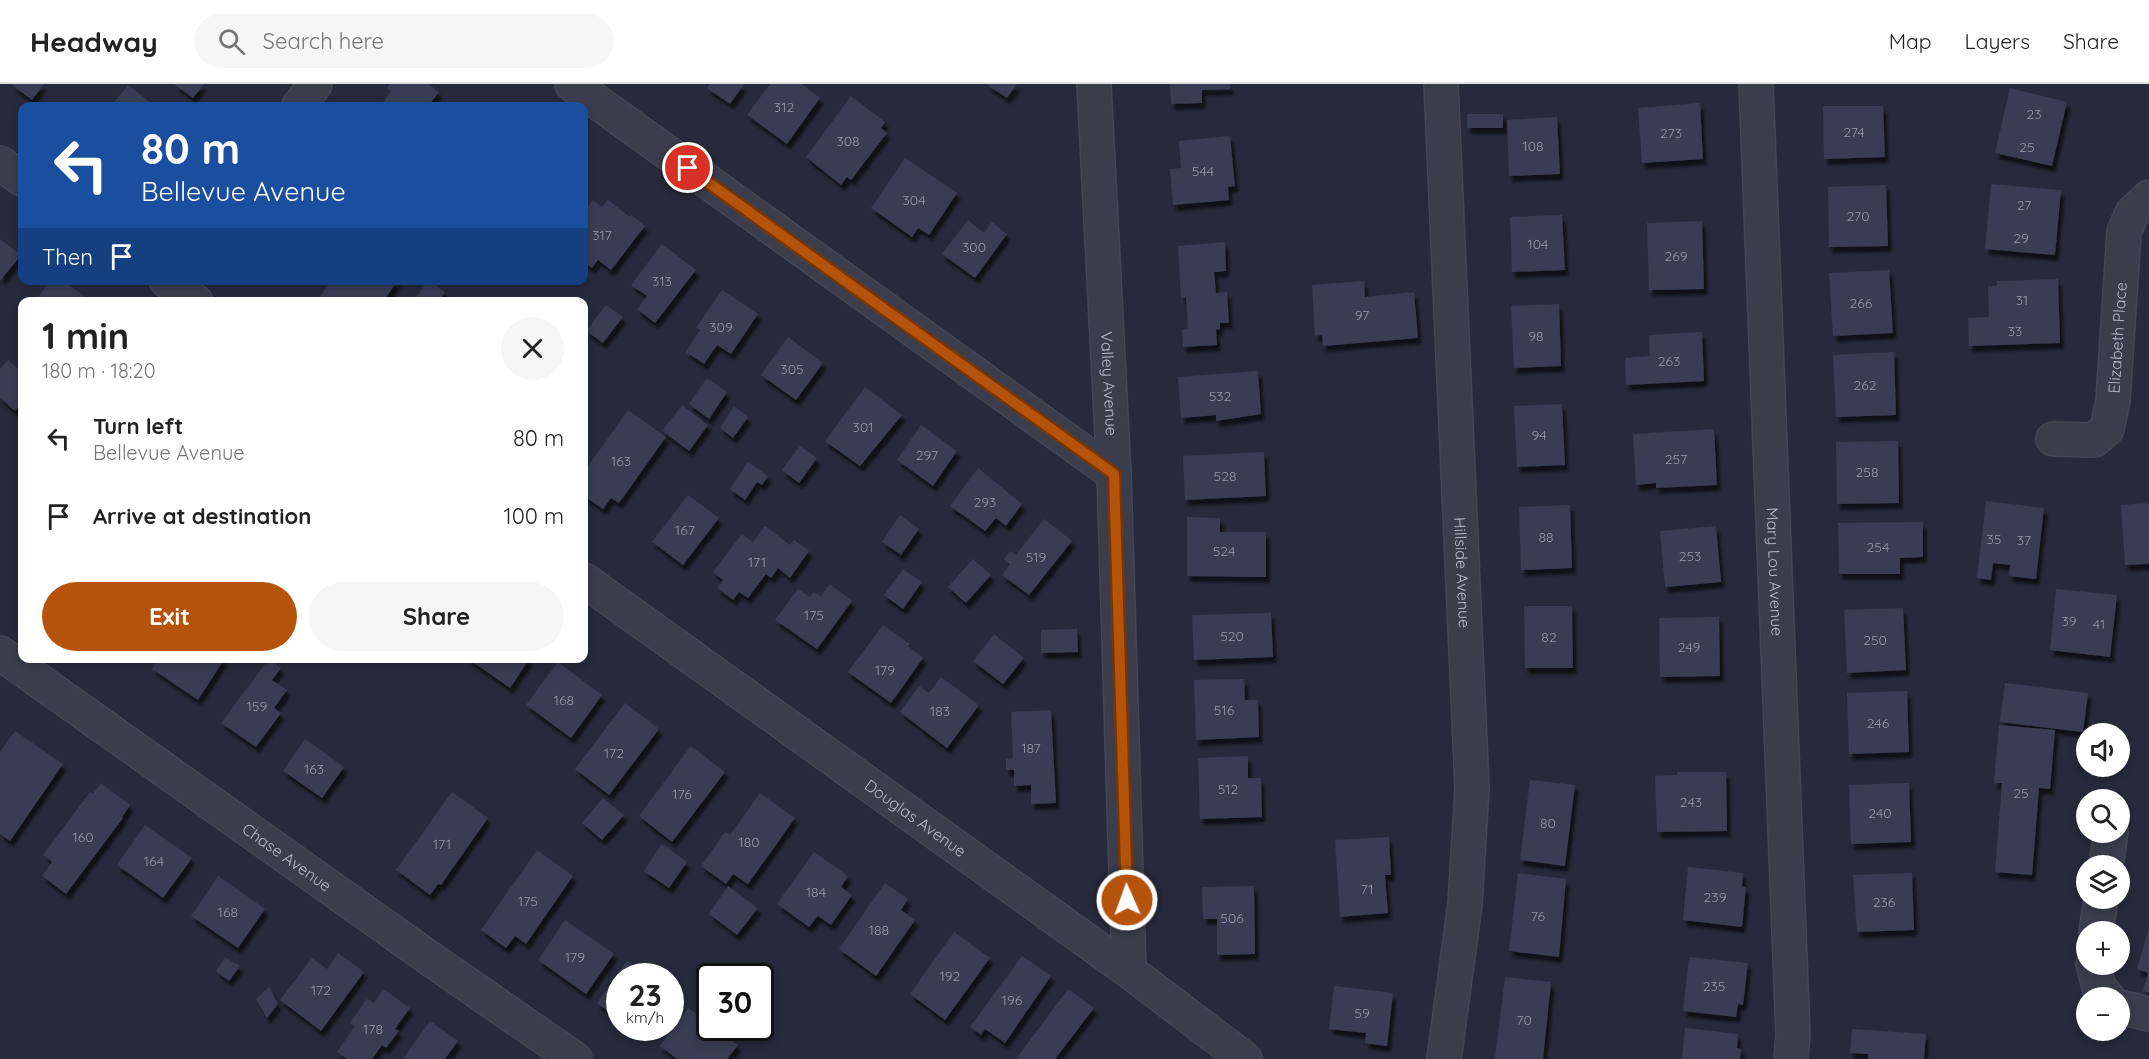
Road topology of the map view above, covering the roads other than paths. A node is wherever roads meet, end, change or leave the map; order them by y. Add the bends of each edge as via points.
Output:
1 (315, 84) edge
2 (572, 84) edge
3 (1094, 84) edge
4 (1441, 84) edge
5 (1756, 84) edge
6 (302, 102) edge
7 (0, 163) edge
8 (18, 176) edge
9 (2149, 197) edge
10 (2053, 439) dead end
11 (1114, 474) junction
12 (588, 583) edge
13 (0, 653) edge
14 (1129, 971) junction
15 (2130, 1009) edge
16 (2149, 1014) edge
17 (575, 1059) edge
18 (1245, 1059) edge
19 (1444, 1059) edge
20 (1791, 1059) edge

1 - 6 street
2 - 11 street
3 - 11 street, Valley Avenue
4 - 19 street, Hillside Avenue via 1472,788 1465,904
5 - 20 street, Mary Lou Avenue
7 - 8 street
9 - 10 street, Elizabeth Place via 2132,213 2124,232 2114,401 2107,429 2094,440
11 - 14 street, Valley Avenue
12 - 14 street, Douglas Avenue
13 - 17 street, Chase Avenue
14 - 18 street, Douglas Avenue
15 - 16 street

